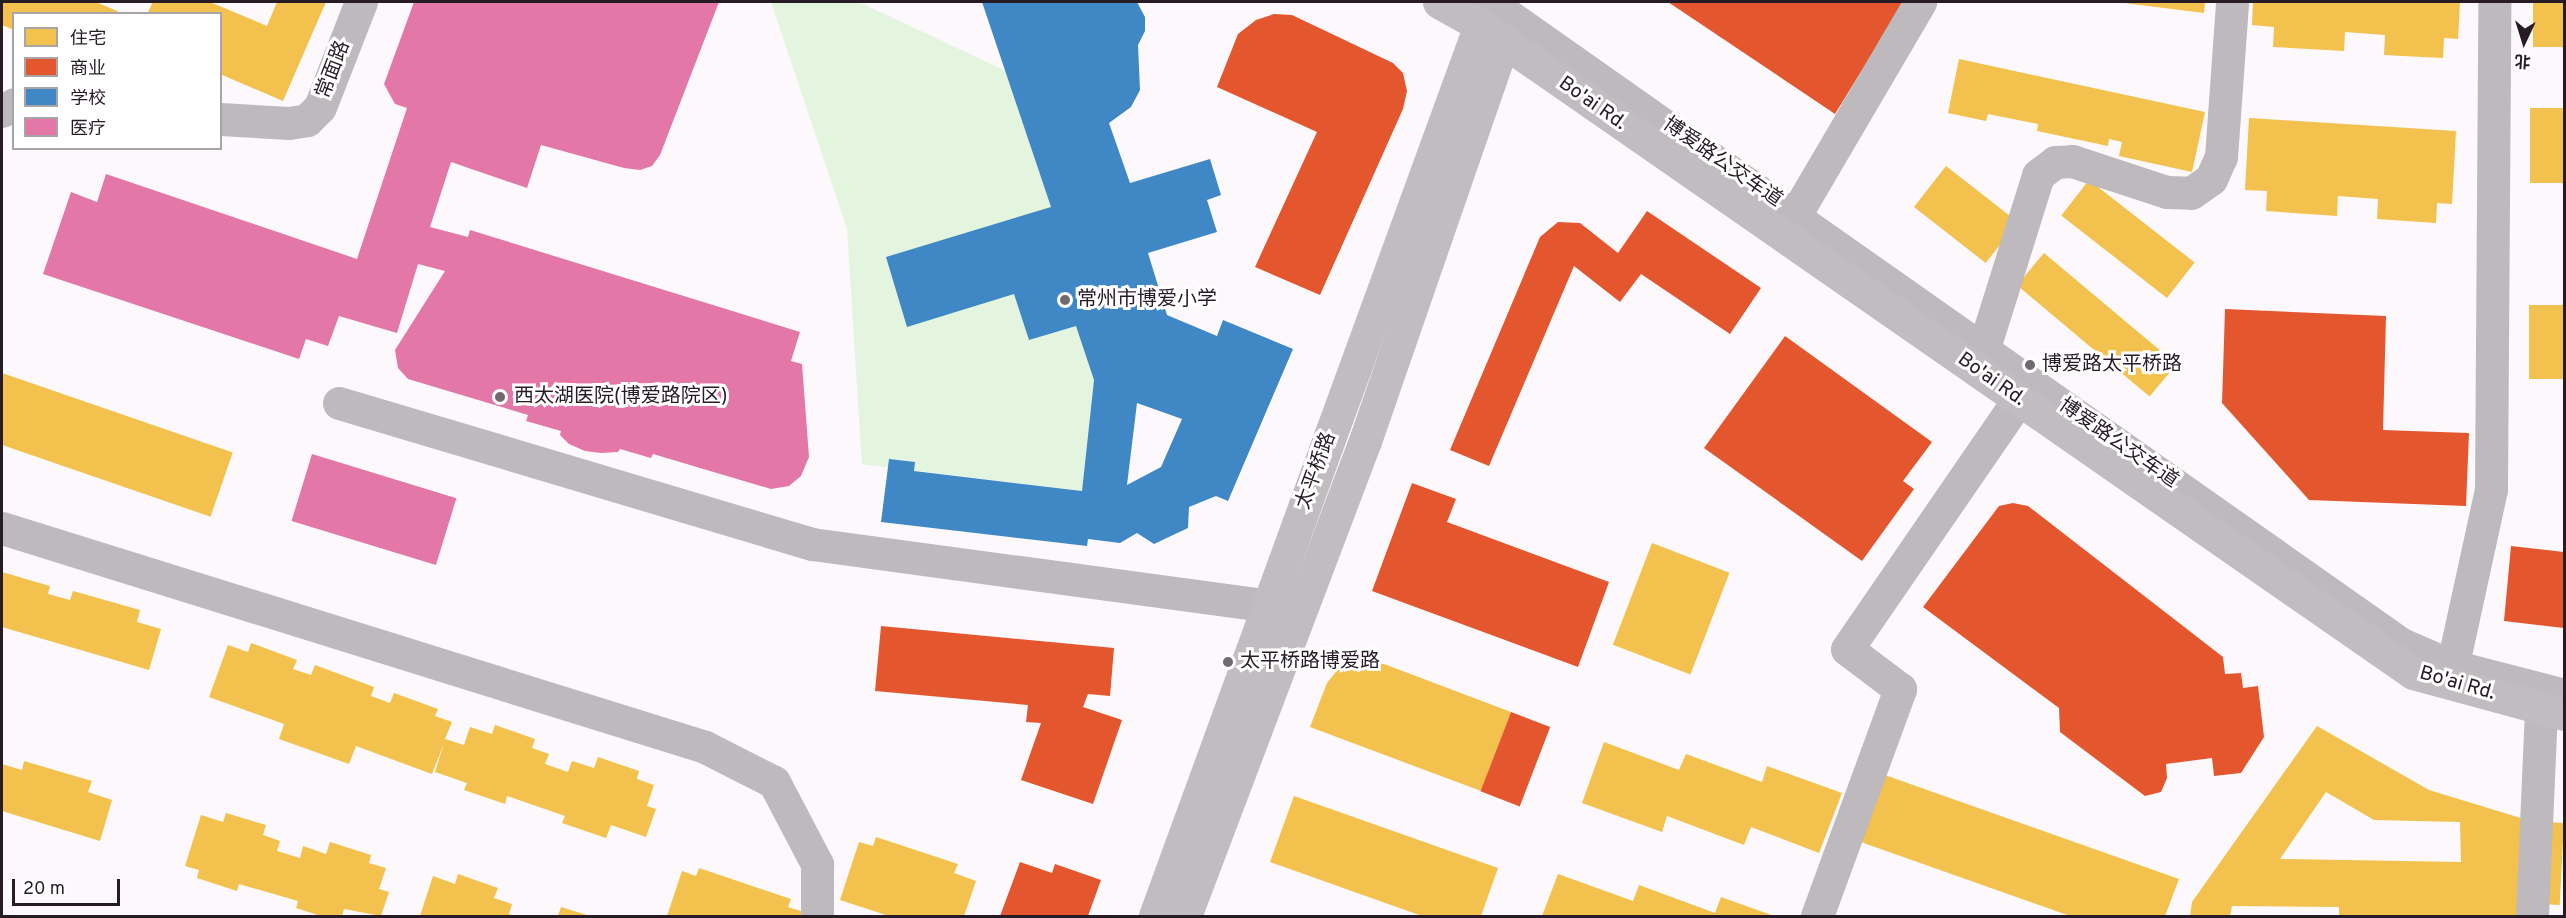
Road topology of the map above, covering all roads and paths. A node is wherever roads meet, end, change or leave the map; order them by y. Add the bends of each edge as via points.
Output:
1 (361, 2) edge
2 (1439, 2) edge
3 (1920, 2) edge
4 (2232, 2) edge
5 (2494, 2) edge
6 (1499, 13) edge
7 (222, 119) edge
8 (1789, 225) junction
9 (1981, 360) junction
10 (2019, 399) junction
11 (339, 403) dead end
12 (2, 528) edge
13 (1268, 606) junction
14 (2450, 674) junction
15 (2557, 706) edge
16 (817, 916) edge
17 (1155, 916) edge
18 (1185, 916) edge
19 (1817, 916) edge
20 (2532, 916) edge

1 - 7 street, 常面路 via 320,107 307,120 289,123
2 - 6 main road, Bo'ai Rd.
3 - 8 street
4 - 9 street via 2220,157 2211,178 2191,193 2167,192 2072,161 2055,162 2038,176
5 - 14 street via 2491,489
6 - 8 main road, Bo'ai Rd.
6 - 13 main road, 太平桥路
6 - 18 main road via 1365,441
8 - 9 main road, Bo'ai Rd.
9 - 10 main road, Bo'ai Rd.
9 - 14 street, 博爱路公交车道
10 - 14 main road, Bo'ai Rd. via 2413,673
10 - 19 street via 1847,649 1900,689
11 - 13 street via 812,544
12 - 16 street via 705,747 774,782 818,864
13 - 17 main road, 太平桥路
14 - 15 main road, Bo'ai Rd.
15 - 20 street

